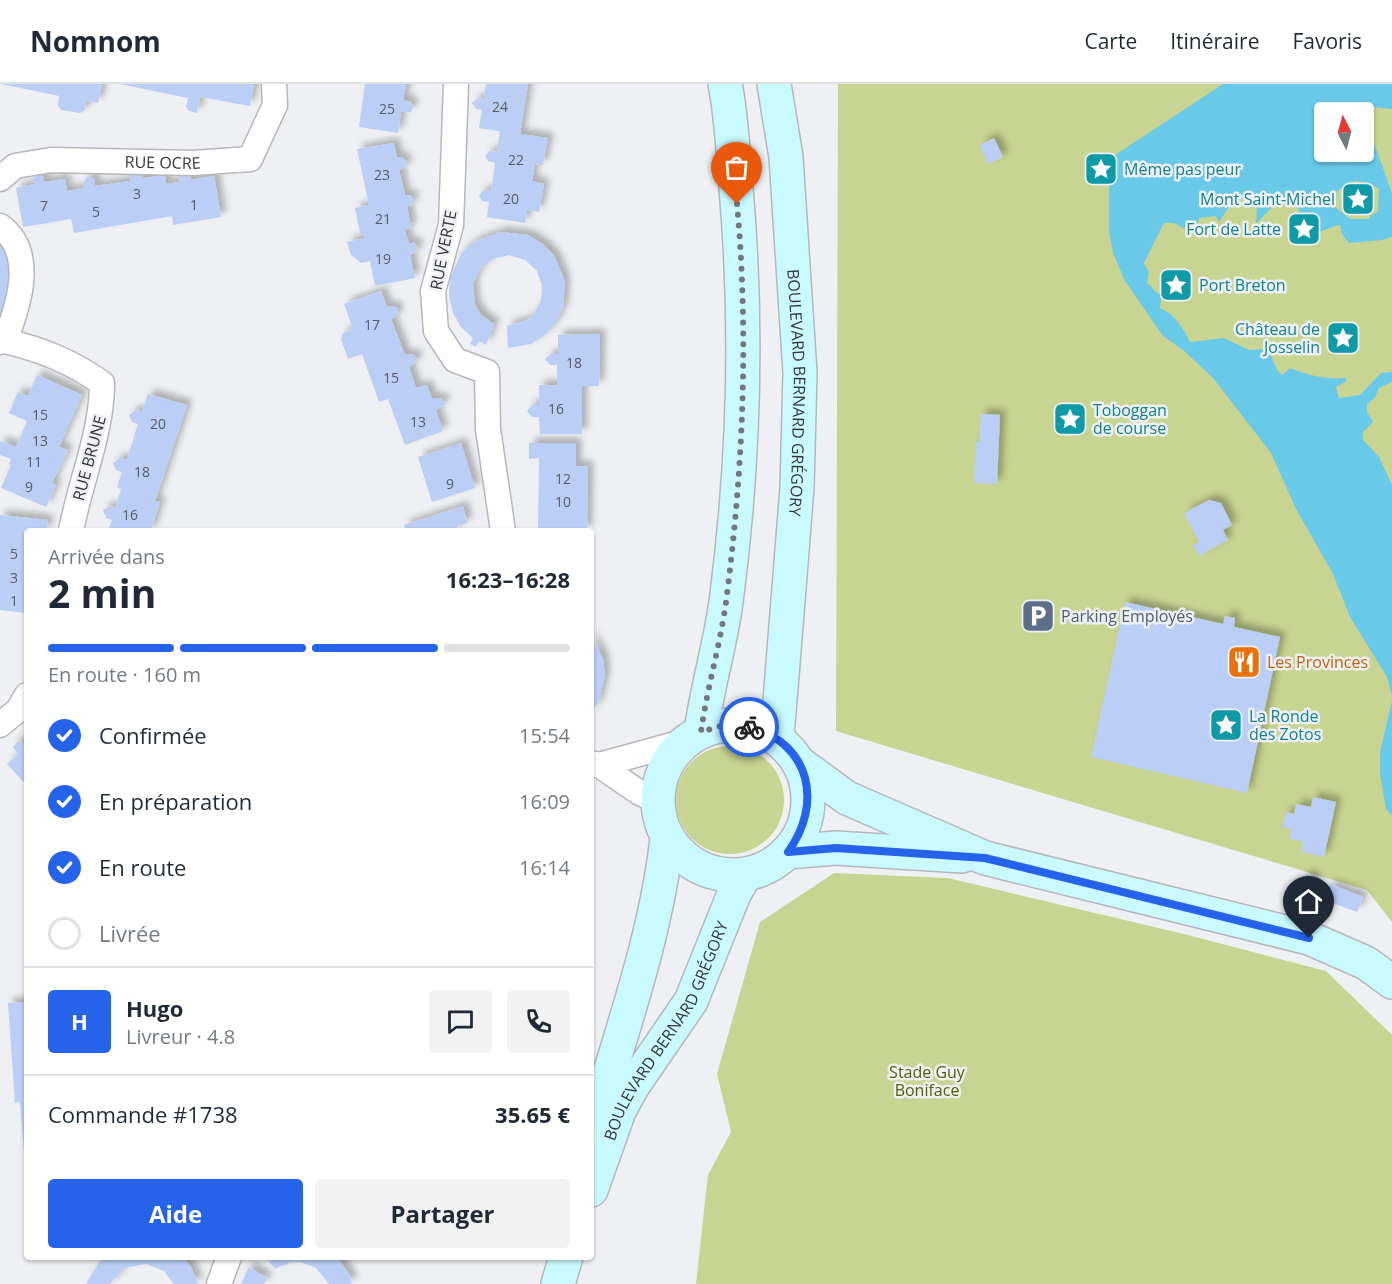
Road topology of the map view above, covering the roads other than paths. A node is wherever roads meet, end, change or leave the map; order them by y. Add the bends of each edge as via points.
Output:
1 (274, 84) edge
2 (456, 84) edge
3 (725, 84) edge
4 (774, 84) edge
5 (0, 179) edge
6 (0, 226) edge
7 (2, 342) edge
8 (72, 528) edge
9 (503, 528) edge
10 (24, 700) edge
11 (0, 724) edge
12 (693, 736) junction
13 (777, 738) junction
14 (799, 763) junction
15 (595, 764) edge
16 (657, 801) junction
17 (667, 838) junction
18 (788, 852) junction
19 (985, 858) junction
20 (745, 875) junction
21 (1392, 982) edge
22 (594, 1126) edge
23 (594, 1182) edge
24 (225, 1260) edge
25 (565, 1260) edge
26 (219, 1284) edge
27 (558, 1284) edge

1 - 5 street, RUE OCRE via 275,105 250,159 193,163 51,160 15,166
2 - 9 street, RUE VERTE via 451,225 433,291 436,331 455,360 487,372 488,429
3 - 12 street via 741,247 740,454 717,660
4 - 13 street, BOULEVARD BERNARD GRÉGORY via 786,157 800,373 797,488
6 - 7 street via 16,247 22,269 20,293
7 - 8 street, RUE BRUNE via 43,350 102,383 102,409
10 - 11 street
12 - 13 street via 724,725 743,725
12 - 15 street
12 - 16 street via 670,758 660,778
13 - 14 street
14 - 18 street via 809,800 799,837
14 - 19 street via 847,798
15 - 16 street
16 - 17 street
17 - 20 street via 682,856 700,868 722,875
17 - 22 street, BOULEVARD BERNARD GRÉGORY via 652,928
18 - 19 street via 836,848
18 - 20 street via 775,863
19 - 21 street via 1309,938 1366,963
20 - 23 street, BOULEVARD BERNARD GRÉGORY via 691,1001 619,1111
24 - 26 street
25 - 27 street

